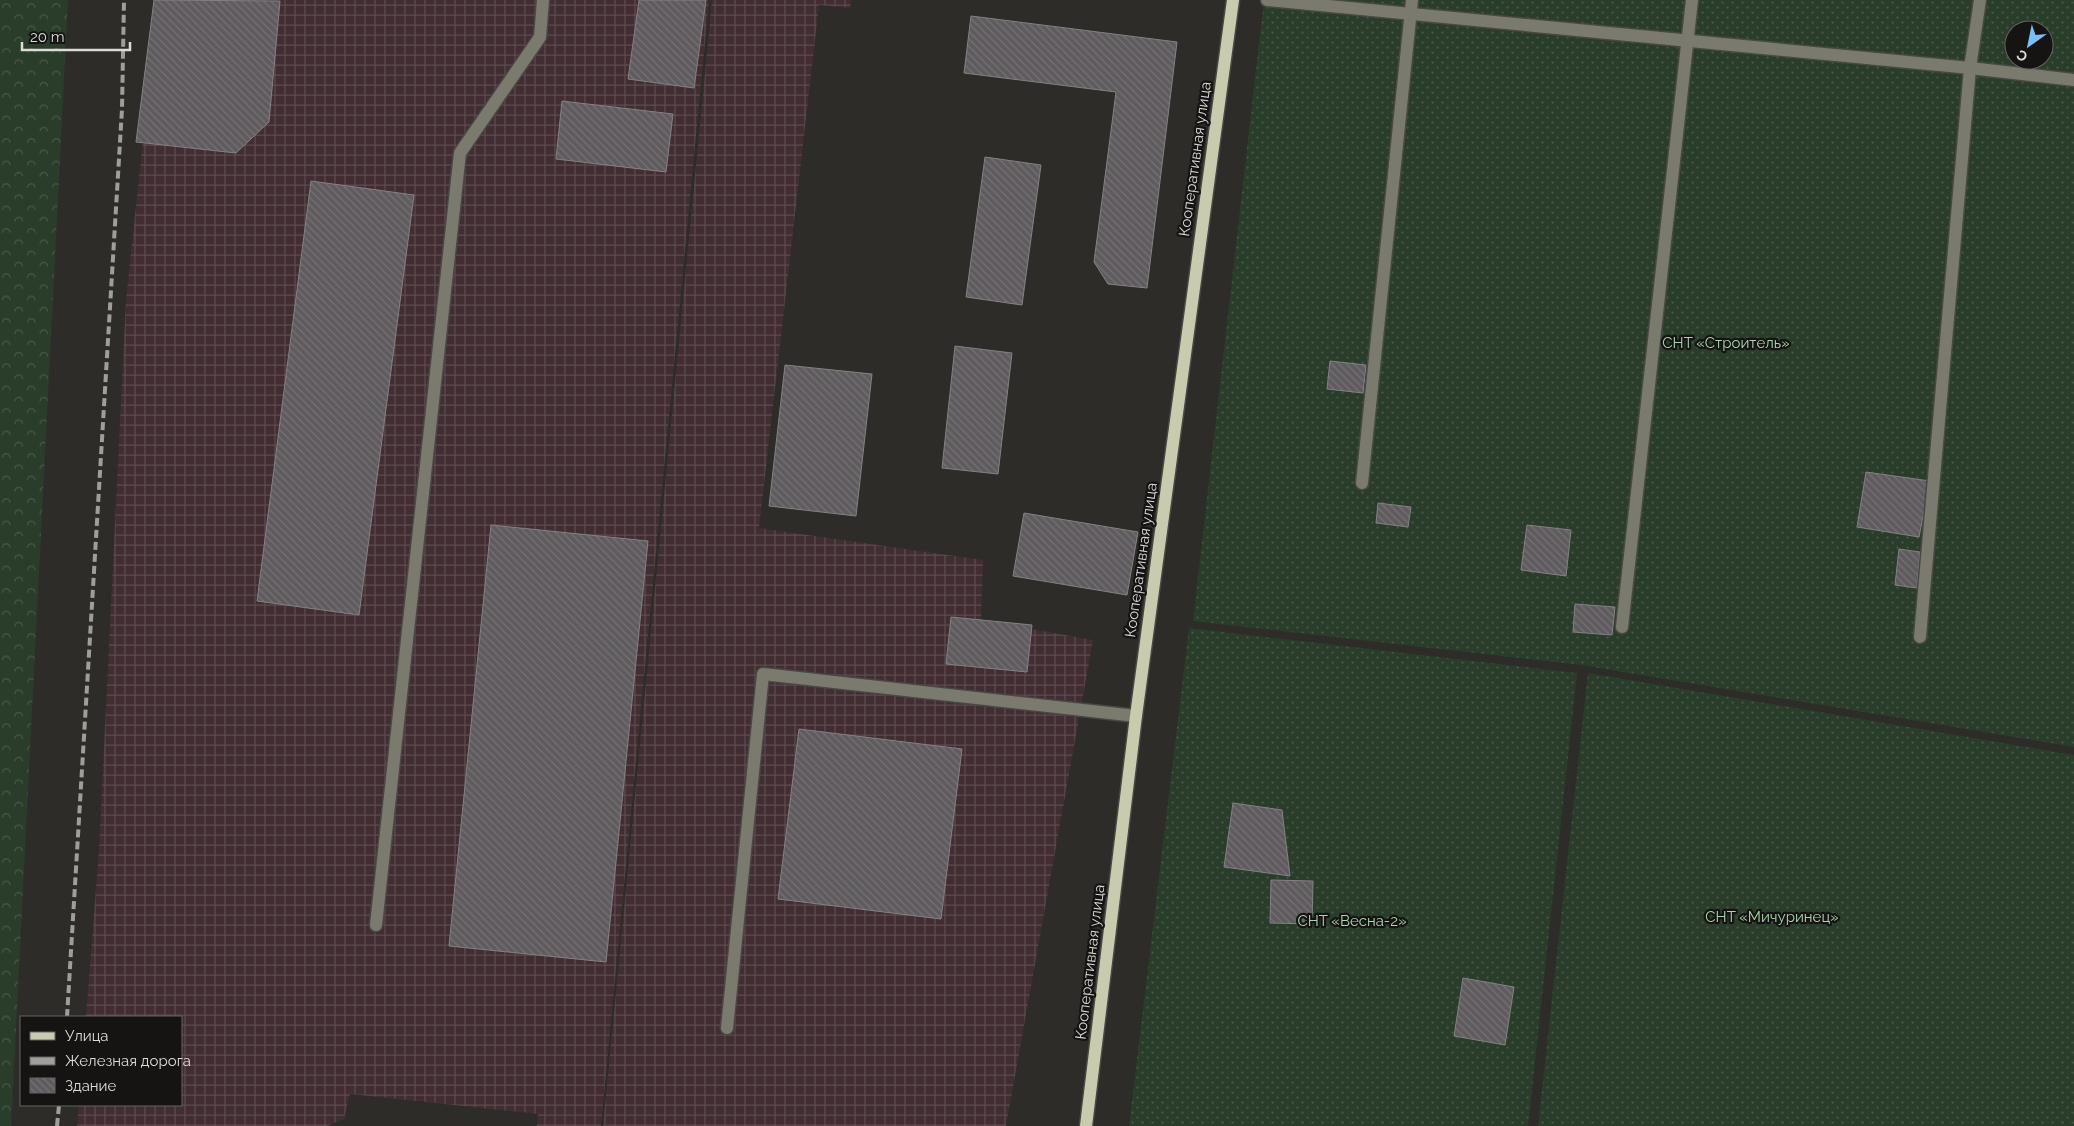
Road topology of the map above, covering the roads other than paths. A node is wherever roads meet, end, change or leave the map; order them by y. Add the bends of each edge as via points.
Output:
1 (543, 0) edge
2 (1233, 0) edge
3 (1267, 0) edge
4 (1412, 0) edge
5 (1692, 0) edge
6 (1980, 0) edge
7 (1411, 13) junction
8 (1686, 42) junction
9 (1970, 68) junction
10 (2074, 80) edge
11 (1362, 483) dead end
12 (1622, 627) dead end
13 (1920, 637) dead end
14 (1136, 716) junction
15 (376, 925) dead end
16 (727, 1028) dead end
17 (1086, 1126) edge

1 - 15 lane via 540,37 460,153
2 - 14 main road, Кооперативная улица
3 - 7 lane
4 - 7 lane
5 - 8 lane
6 - 9 lane
7 - 8 lane
7 - 11 lane
8 - 9 lane
8 - 12 lane
9 - 10 lane
9 - 13 lane
14 - 16 lane via 763,674
14 - 17 main road, Кооперативная улица

